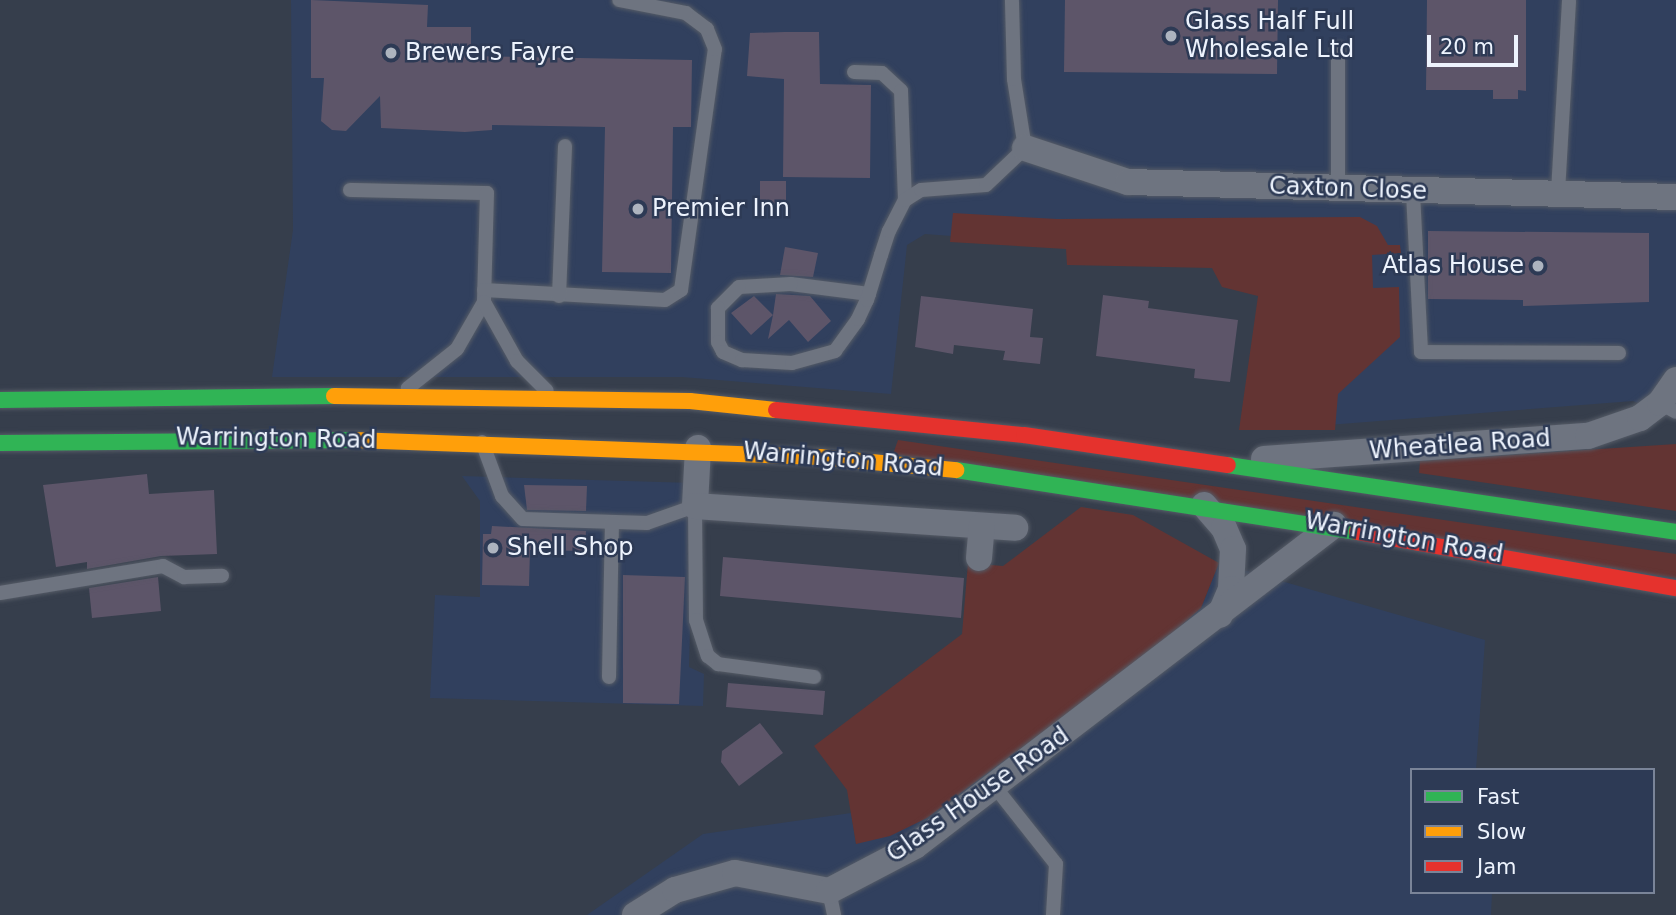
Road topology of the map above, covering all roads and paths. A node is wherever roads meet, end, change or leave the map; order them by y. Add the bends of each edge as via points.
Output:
1 (619, 0) edge
2 (1012, 0) edge
3 (1569, 0) edge
4 (1338, 49) dead end
5 (854, 72) dead end
6 (565, 146) dead end
7 (1025, 148) junction
8 (1338, 189) junction
9 (350, 190) dead end
10 (1558, 192) junction
11 (1413, 193) junction
12 (1676, 197) edge
13 (905, 200) junction
14 (869, 294) junction
15 (484, 296) junction
16 (559, 296) junction
17 (1619, 353) dead end
18 (1676, 380) edge
19 (395, 396) junction
20 (554, 398) junction
21 (0, 400) edge
22 (1668, 407) edge
23 (482, 441) junction
24 (0, 443) edge
25 (698, 448) junction
26 (1224, 462) junction
27 (1204, 505) junction
28 (695, 506) junction
29 (612, 522) junction
30 (1334, 525) junction
31 (982, 526) junction
32 (1015, 528) dead end
33 (1676, 532) edge
34 (979, 558) dead end
35 (222, 576) dead end
36 (1676, 588) edge
37 (0, 593) edge
38 (1219, 617) junction
39 (608, 677) dead end
40 (814, 677) dead end
41 (995, 787) junction
42 (832, 903) edge
43 (635, 915) edge
44 (1053, 915) edge

1 - 16 lane via 692,16 708,29 715,49 681,290 665,300
2 - 7 lane via 1014,79
3 - 10 lane
4 - 8 lane
5 - 13 lane via 882,73 901,91
6 - 16 lane
7 - 8 street, Caxton Close via 1128,182
7 - 13 lane via 986,185 921,190
8 - 11 street, Caxton Close
9 - 15 lane via 487,193
10 - 11 street, Caxton Close
10 - 12 street, Caxton Close
11 - 17 lane via 1421,352
13 - 14 lane via 888,231
14 - 14 lane via 847,339 817,359 792,363 743,360 723,352 718,342 718,308 739,287 791,284
15 - 16 lane
15 - 19 lane via 444,363
15 - 20 lane via 517,361
18 - 22 street, Wheatlea Road
19 - 20 highway, Warrington Road
19 - 21 highway, Warrington Road via 104,395
20 - 26 highway, Warrington Road via 691,401 893,419
22 - 26 street, Wheatlea Road via 1588,436
23 - 24 highway, Warrington Road via 176,438
23 - 25 highway, Warrington Road
23 - 29 lane via 502,496 523,519
25 - 27 highway, Warrington Road via 962,471
25 - 28 street
26 - 33 highway, Warrington Road
27 - 30 highway, Warrington Road
27 - 38 street via 1224,528 1233,549 1231,589
28 - 29 lane via 647,523
28 - 31 street
28 - 40 lane via 696,620 708,656 718,664
29 - 39 lane
30 - 36 highway, Warrington Road
30 - 38 street, Glass House Road
31 - 32 street
31 - 34 street
35 - 37 lane via 184,577 163,566
38 - 41 street, Glass House Road
41 - 42 street, Glass House Road
41 - 44 lane via 1056,864
42 - 43 street, Glass House Road via 735,873 674,890

